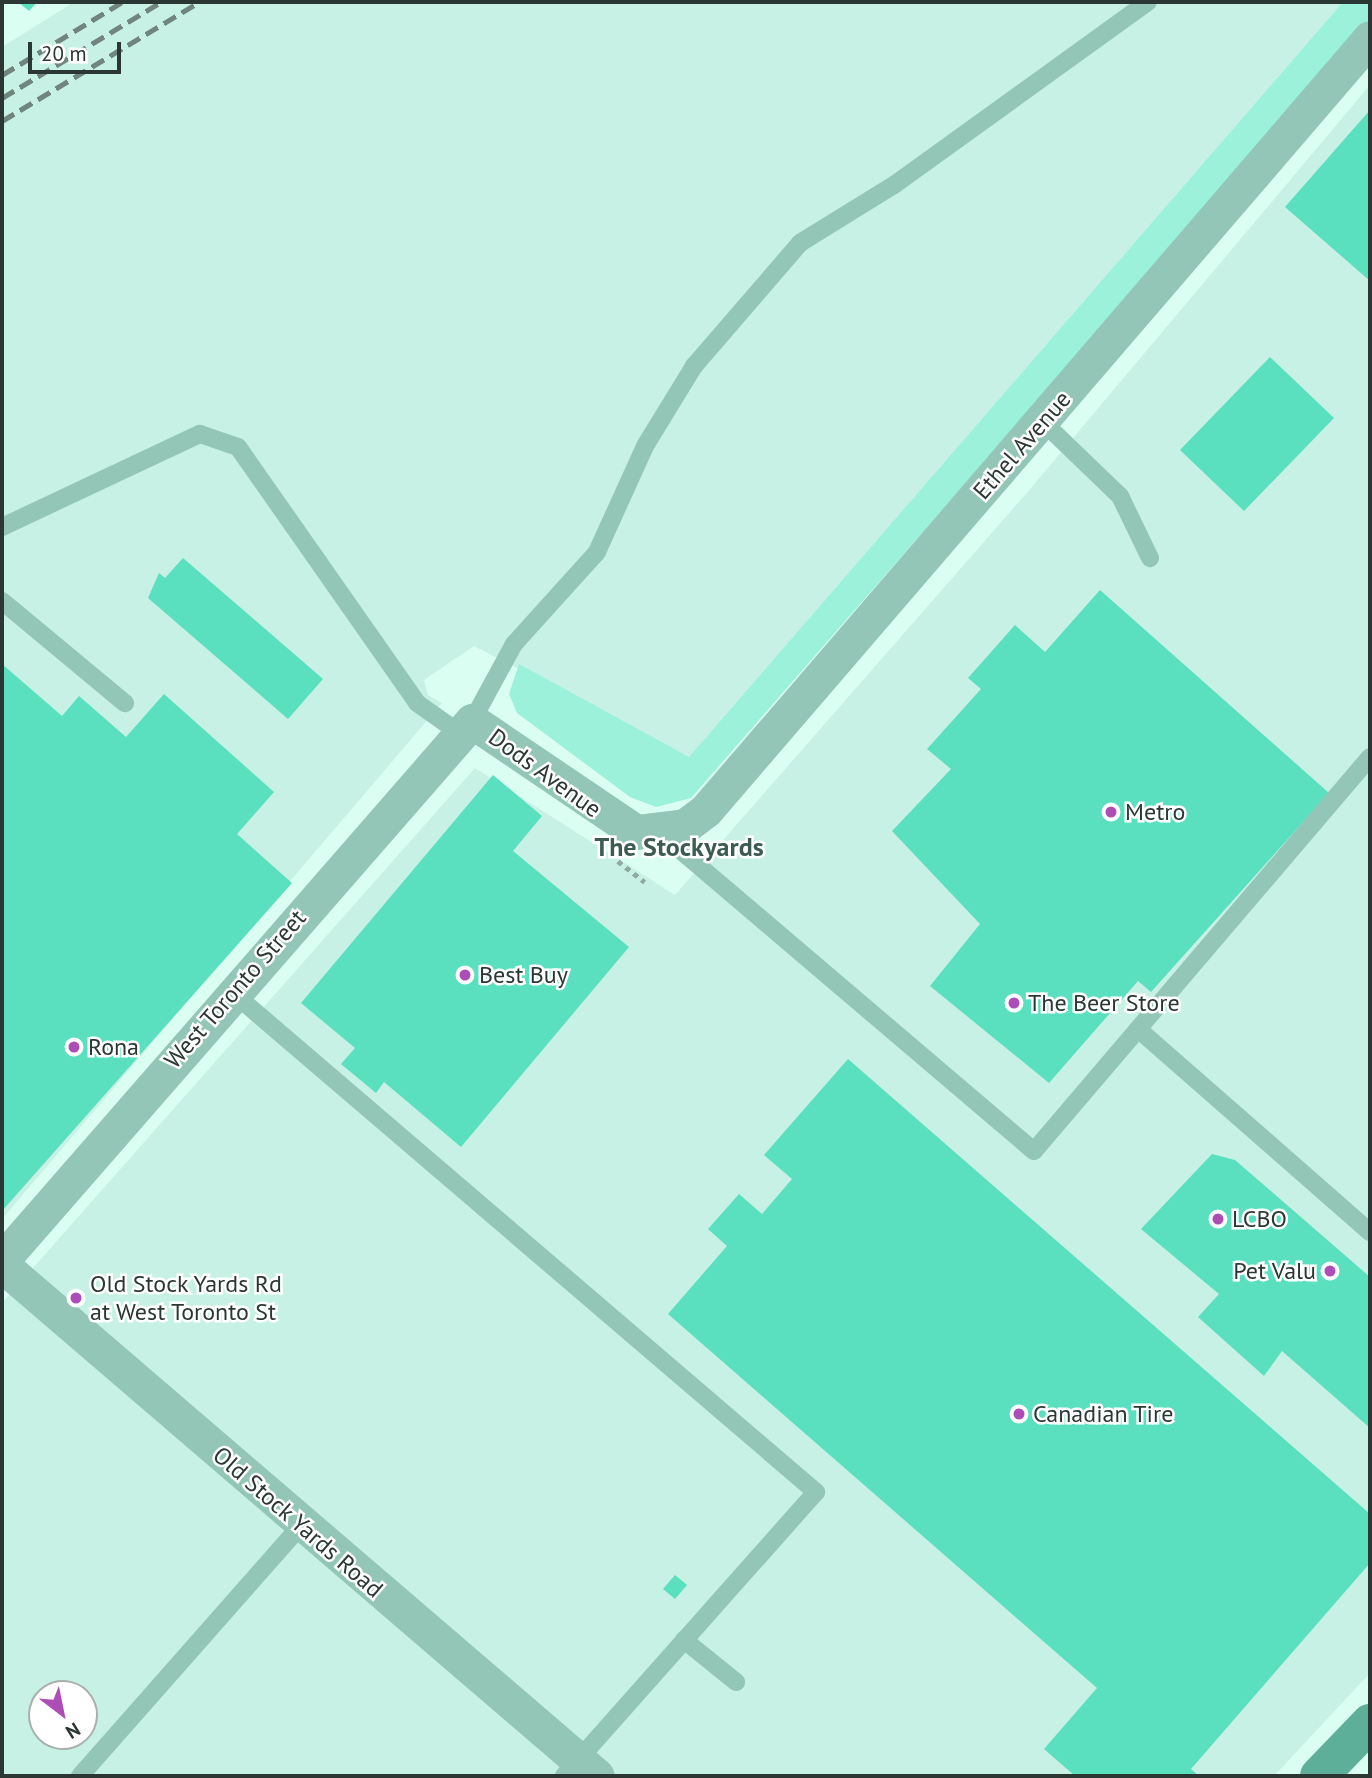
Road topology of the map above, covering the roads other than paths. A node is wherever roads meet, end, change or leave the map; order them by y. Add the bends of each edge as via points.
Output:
1 (1148, 2) edge
2 (1370, 38) edge
3 (1042, 422) junction
4 (2, 527) edge
5 (1150, 558) dead end
6 (2, 601) edge
7 (125, 703) dead end
8 (467, 727) junction
9 (1370, 757) edge
10 (659, 832) junction
11 (232, 992) junction
12 (1138, 1029) junction
13 (1370, 1232) edge
14 (2, 1263) edge
15 (301, 1525) junction
16 (684, 1640) junction
17 (736, 1682) dead end
18 (1370, 1723) edge
19 (1370, 1757) edge
20 (579, 1771) edge
21 (80, 1776) edge
22 (1319, 1776) edge
23 (1357, 1776) edge

1 - 8 lane via 894,185 800,243 694,366 645,446 597,552 514,644
2 - 3 street, Ethel Avenue
3 - 5 lane via 1120,496
3 - 10 street, Ethel Avenue via 706,810 685,826
4 - 8 lane via 200,434 238,447 260,469 417,703
6 - 7 lane
8 - 10 street, Dods Avenue via 609,819 636,832
8 - 11 street, West Toronto Street
9 - 12 lane
10 - 12 lane via 1034,1151
11 - 14 street, West Toronto Street
11 - 16 lane via 816,1492
12 - 13 lane
14 - 15 street, Old Stock Yards Road
15 - 20 street, Old Stock Yards Road
15 - 21 lane
16 - 17 lane
16 - 20 lane
18 - 22 main road
19 - 23 main road

